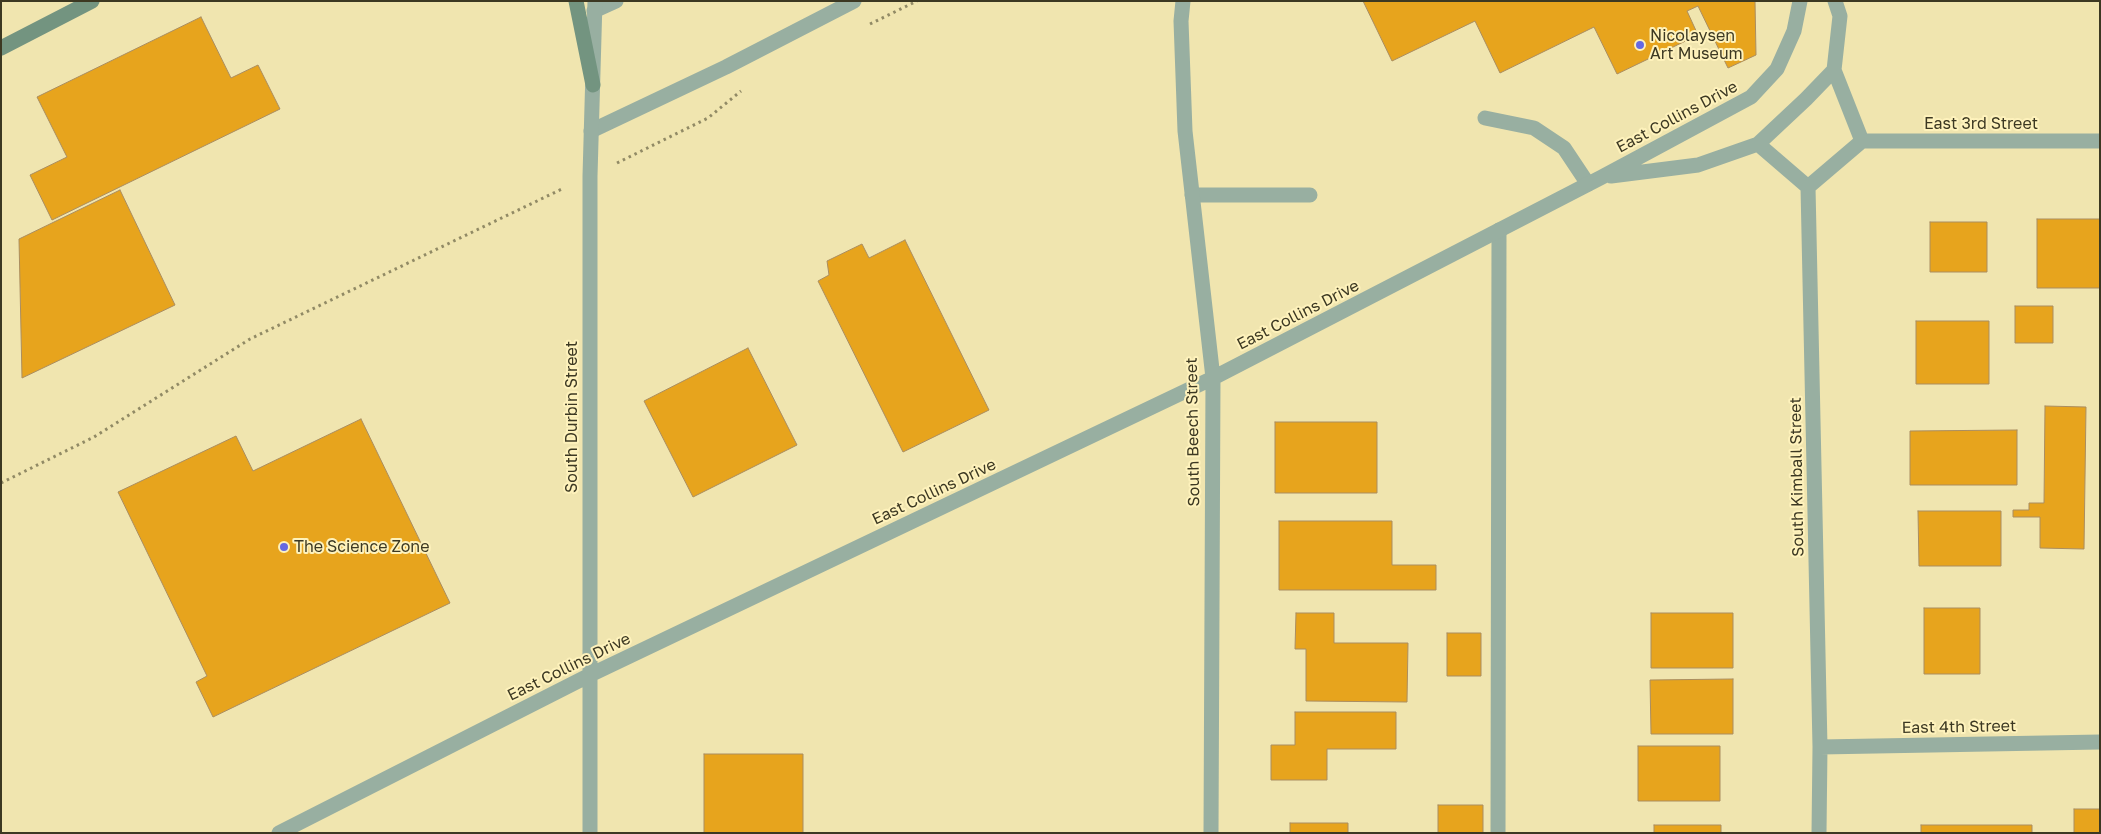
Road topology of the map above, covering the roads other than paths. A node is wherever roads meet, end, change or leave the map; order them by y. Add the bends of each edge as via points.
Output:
1 (92, 1) edge
2 (576, 1) edge
3 (616, 1) edge
4 (854, 1) edge
5 (1183, 1) edge
6 (1800, 1) edge
7 (1835, 1) edge
8 (594, 6) edge
9 (1, 48) edge
10 (1834, 70) junction
11 (593, 85) junction
12 (1485, 118) dead end
13 (590, 130) junction
14 (1862, 141) junction
15 (2100, 141) edge
16 (1758, 144) junction
17 (1595, 180) junction
18 (1808, 187) junction
19 (1192, 195) junction
20 (1310, 195) dead end
21 (1499, 230) junction
22 (1213, 378) junction
23 (590, 675) junction
24 (2100, 742) edge
25 (1820, 747) junction
26 (279, 833) edge
27 (590, 833) edge
28 (1211, 833) edge
29 (1498, 833) edge
30 (1819, 833) edge

1 - 9 main road
2 - 11 main road
3 - 8 street
4 - 13 street via 726,67
5 - 19 street, South Beech Street via 1184,121
6 - 17 street, East Collins Drive via 1794,31 1777,69 1751,97
7 - 10 street via 1840,16
8 - 11 street, South Durbin Street
10 - 14 street
10 - 16 street, East Collins Drive
11 - 13 street, South Durbin Street
12 - 17 street via 1534,128 1564,148
13 - 23 street, South Durbin Street
14 - 15 street, East 3rd Street
14 - 18 street
16 - 17 street, East Collins Drive via 1698,165
16 - 18 street
17 - 21 street, East Collins Drive
18 - 25 street, South Kimball Street
19 - 20 street
19 - 22 street, South Beech Street
21 - 22 street, East Collins Drive
21 - 29 street
22 - 23 street, East Collins Drive
22 - 28 street, South Beech Street
23 - 26 street, East Collins Drive
23 - 27 street, South Durbin Street
24 - 25 street, East 4th Street
25 - 30 street, South Kimball Street

